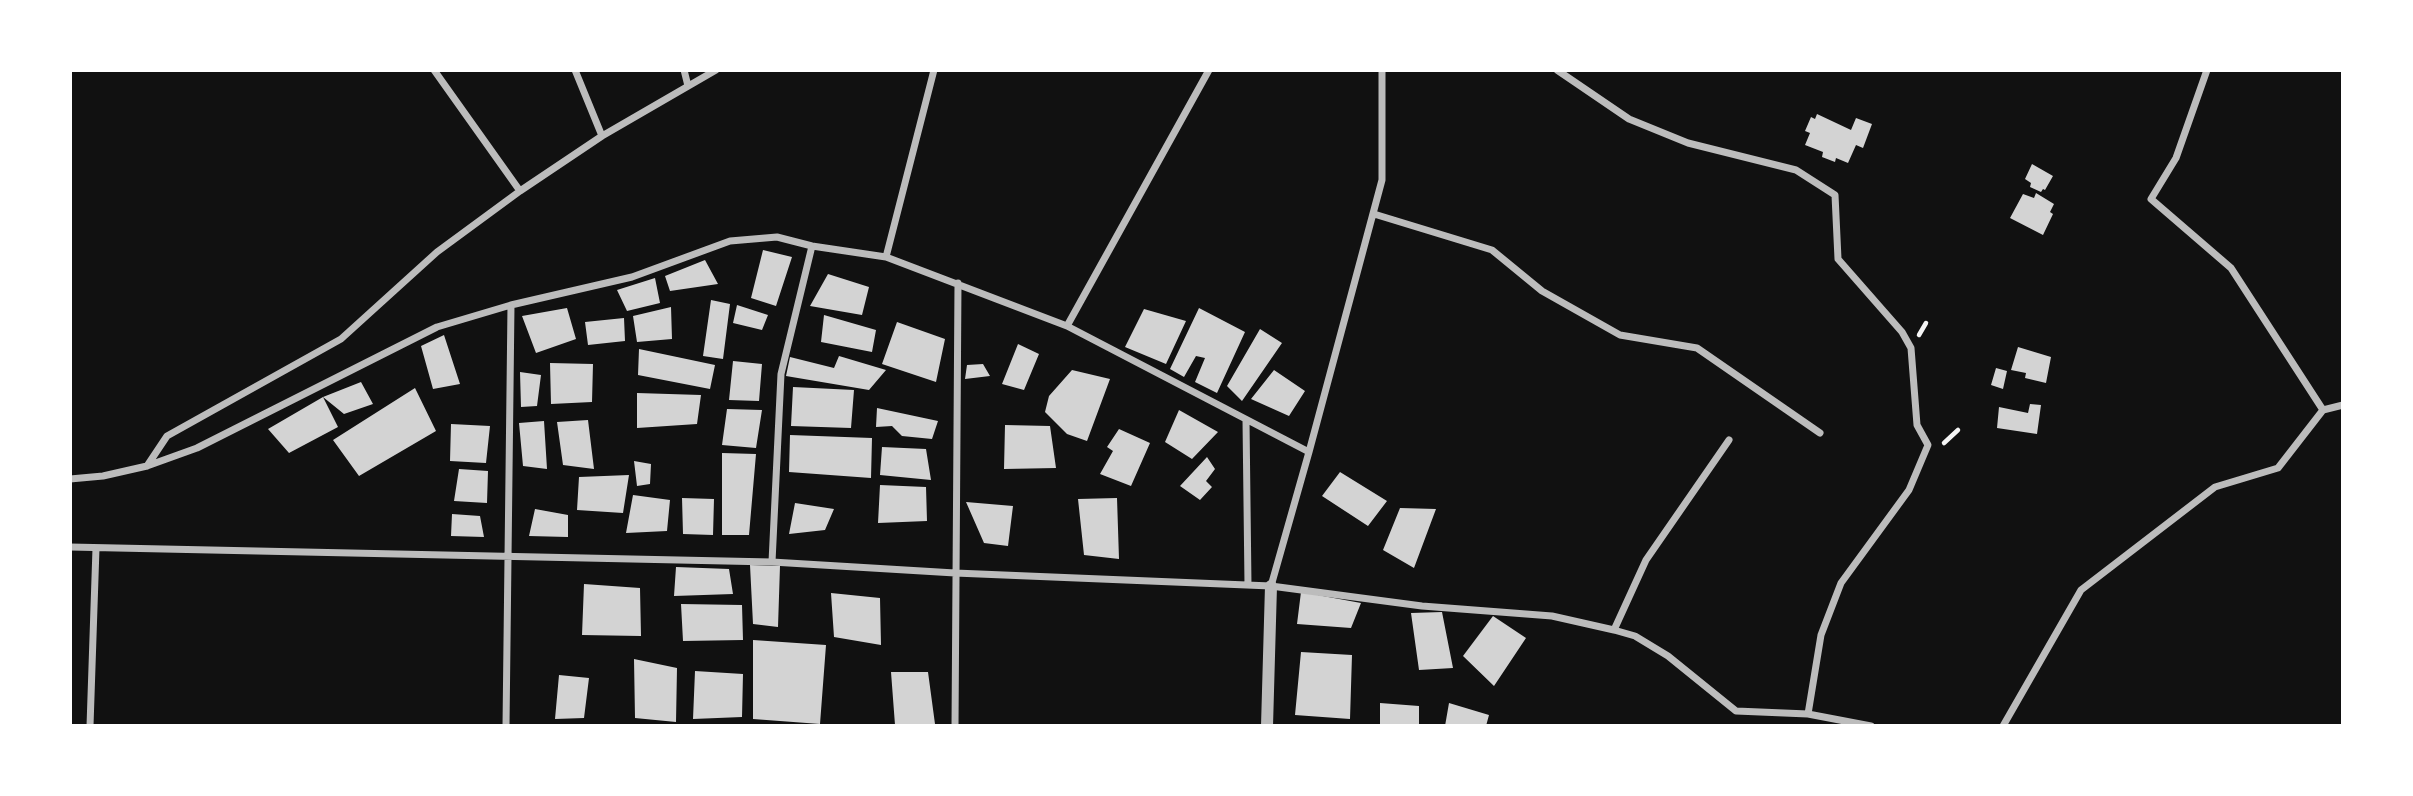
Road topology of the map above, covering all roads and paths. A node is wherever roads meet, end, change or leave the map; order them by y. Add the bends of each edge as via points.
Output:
1 (435, 70) edge
2 (575, 70) edge
3 (684, 70) edge
4 (716, 70) edge
5 (934, 70) edge
6 (1209, 70) edge
7 (1382, 70) edge
8 (1557, 70) edge
9 (2207, 70) edge
10 (688, 86) junction
11 (602, 136) junction
12 (520, 191) junction
13 (1374, 214) junction
14 (812, 246) junction
15 (886, 257) junction
16 (958, 283) junction
17 (511, 305) junction
18 (1067, 326) junction
19 (2343, 405) edge
20 (2323, 410) junction
21 (1246, 420) junction
22 (1821, 433) dead end
23 (1729, 440) dead end
24 (1309, 452) junction
25 (147, 466) junction
26 (70, 479) edge
27 (70, 547) edge
28 (96, 548) junction
29 (509, 557) junction
30 (772, 562) junction
31 (955, 573) junction
32 (1248, 585) junction
33 (1271, 586) junction
34 (1614, 630) junction
35 (1808, 714) junction
36 (90, 726) edge
37 (506, 726) edge
38 (955, 726) edge
39 (1267, 726) edge
40 (1871, 726) edge
41 (2003, 726) edge

1 - 12 street
2 - 11 street
3 - 10 street
4 - 10 street
5 - 15 street
6 - 18 street
7 - 13 street via 1382,180
8 - 35 street via 1629,118 1688,143 1796,170 1835,195 1838,259 1911,348 1917,425 1928,446 1909,490 1842,583 1821,635
9 - 20 street via 2176,158 2151,199 2231,268
10 - 11 street
11 - 12 street
12 - 25 street via 437,252 341,339 167,436
13 - 22 street via 1492,250 1542,291 1620,335 1697,348
13 - 24 street
14 - 15 street
14 - 17 street via 777,237 730,241 632,277
14 - 30 street via 781,374
15 - 16 street
16 - 18 street
16 - 31 street
17 - 25 street via 437,327 197,448
17 - 29 street
18 - 21 street
19 - 20 street
20 - 41 street via 2278,468 2216,487 2081,590
21 - 24 street
21 - 32 street
23 - 34 street via 1646,560
24 - 33 street
25 - 26 street
27 - 28 street
28 - 29 street
28 - 36 street
29 - 30 street
29 - 37 street
30 - 31 street
31 - 32 street
31 - 38 street
32 - 33 street
33 - 34 street via 1422,606 1552,616
33 - 39 street
34 - 35 street via 1635,636 1668,656 1737,711
35 - 40 street

